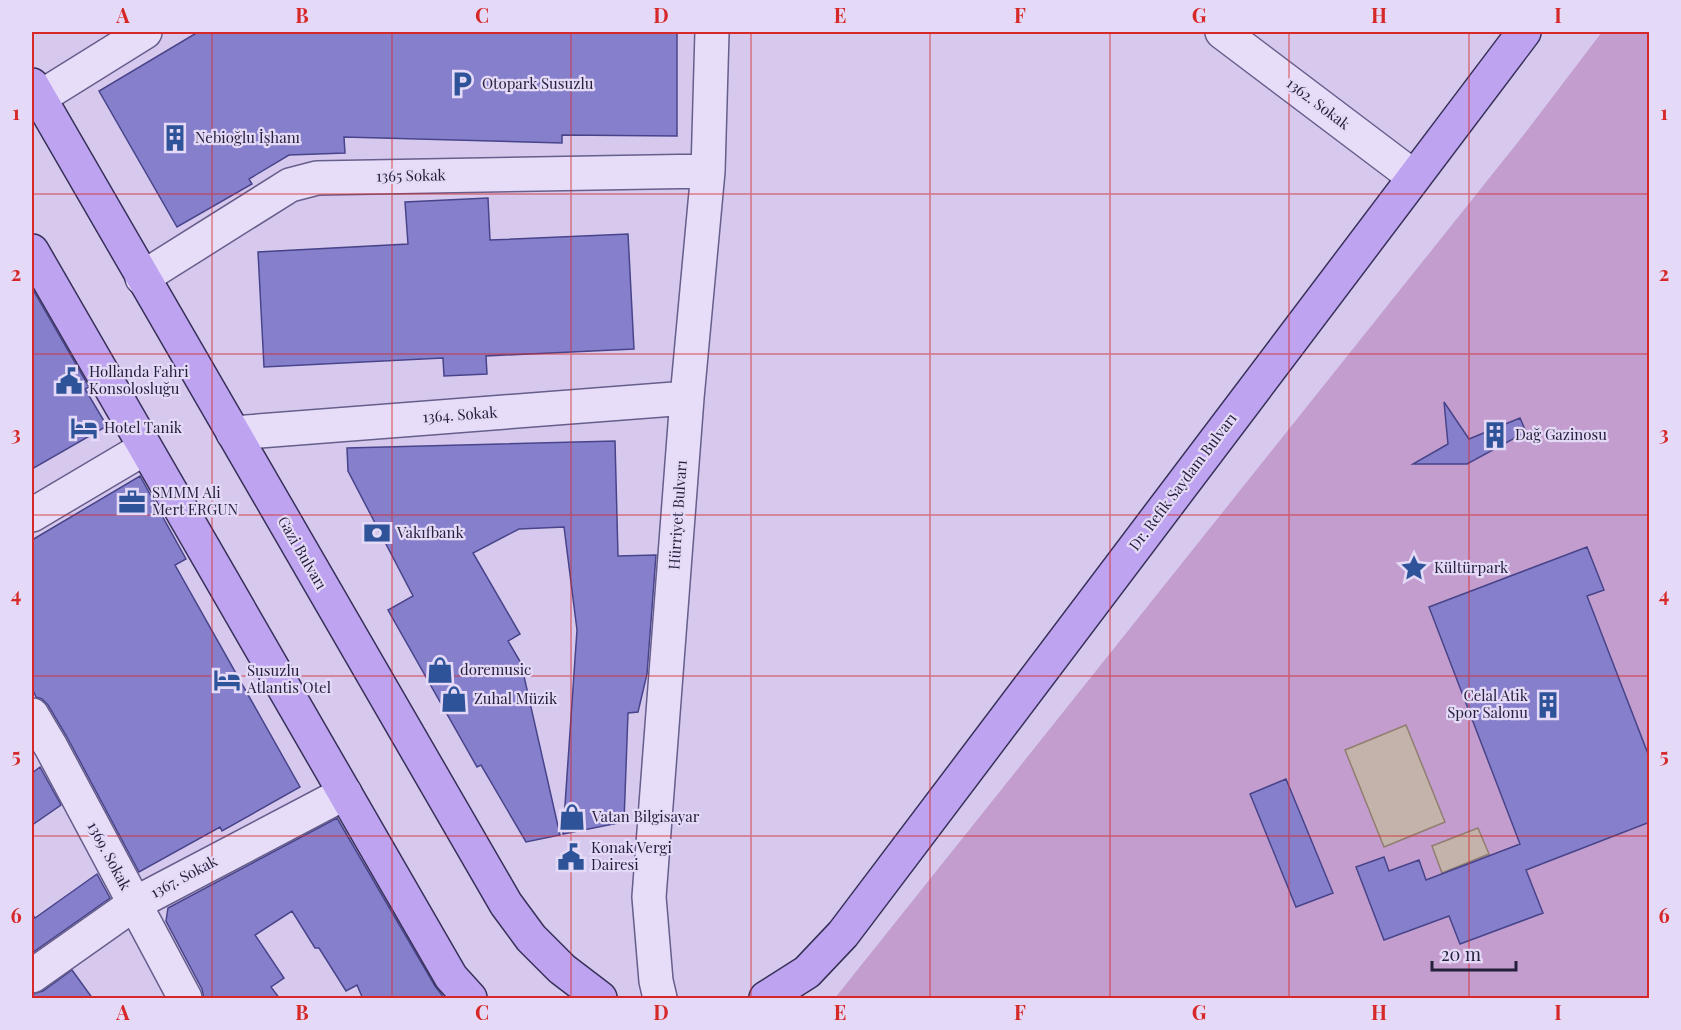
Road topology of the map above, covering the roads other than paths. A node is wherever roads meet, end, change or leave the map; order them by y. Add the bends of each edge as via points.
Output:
1 (145, 32) edge
2 (712, 32) edge
3 (1222, 32) edge
4 (1524, 32) edge
5 (35, 92) edge
6 (708, 171) junction
7 (1414, 177) junction
8 (32, 251) edge
9 (142, 278) junction
10 (687, 398) junction
11 (233, 433) junction
12 (145, 448) junction
13 (32, 515) edge
14 (32, 714) edge
15 (41, 753) edge
16 (345, 793) junction
17 (134, 904) junction
18 (843, 934) junction
19 (32, 976) edge
20 (185, 999) edge
21 (470, 999) edge
22 (600, 999) edge
23 (660, 999) edge
24 (766, 999) edge
25 (813, 999) edge

1 - 5 street
2 - 6 street, Hürriyet Bulvarı
3 - 7 street, 1362. Sokak
4 - 7 main road, Dr. Refik Saydam Bulvarı
5 - 9 main road, Gazi Bulvarı
6 - 9 street, 1365 Sokak via 317,178 290,185
6 - 10 street, Hürriyet Bulvarı
7 - 18 main road, Dr. Refik Saydam Bulvarı
8 - 12 main road
9 - 11 main road, Gazi Bulvarı
10 - 11 street, 1364. Sokak
10 - 23 street, Hürriyet Bulvarı via 649,897
11 - 22 main road, Gazi Bulvarı via 506,904 531,938
12 - 13 street
12 - 16 main road
14 - 15 street, 1369. Sokak
15 - 17 street, 1369. Sokak
16 - 17 street, 1367. Sokak
16 - 21 main road via 451,977
17 - 19 street, 1367. Sokak
17 - 20 street, 1369. Sokak
18 - 24 main road via 807,972
18 - 25 main road

